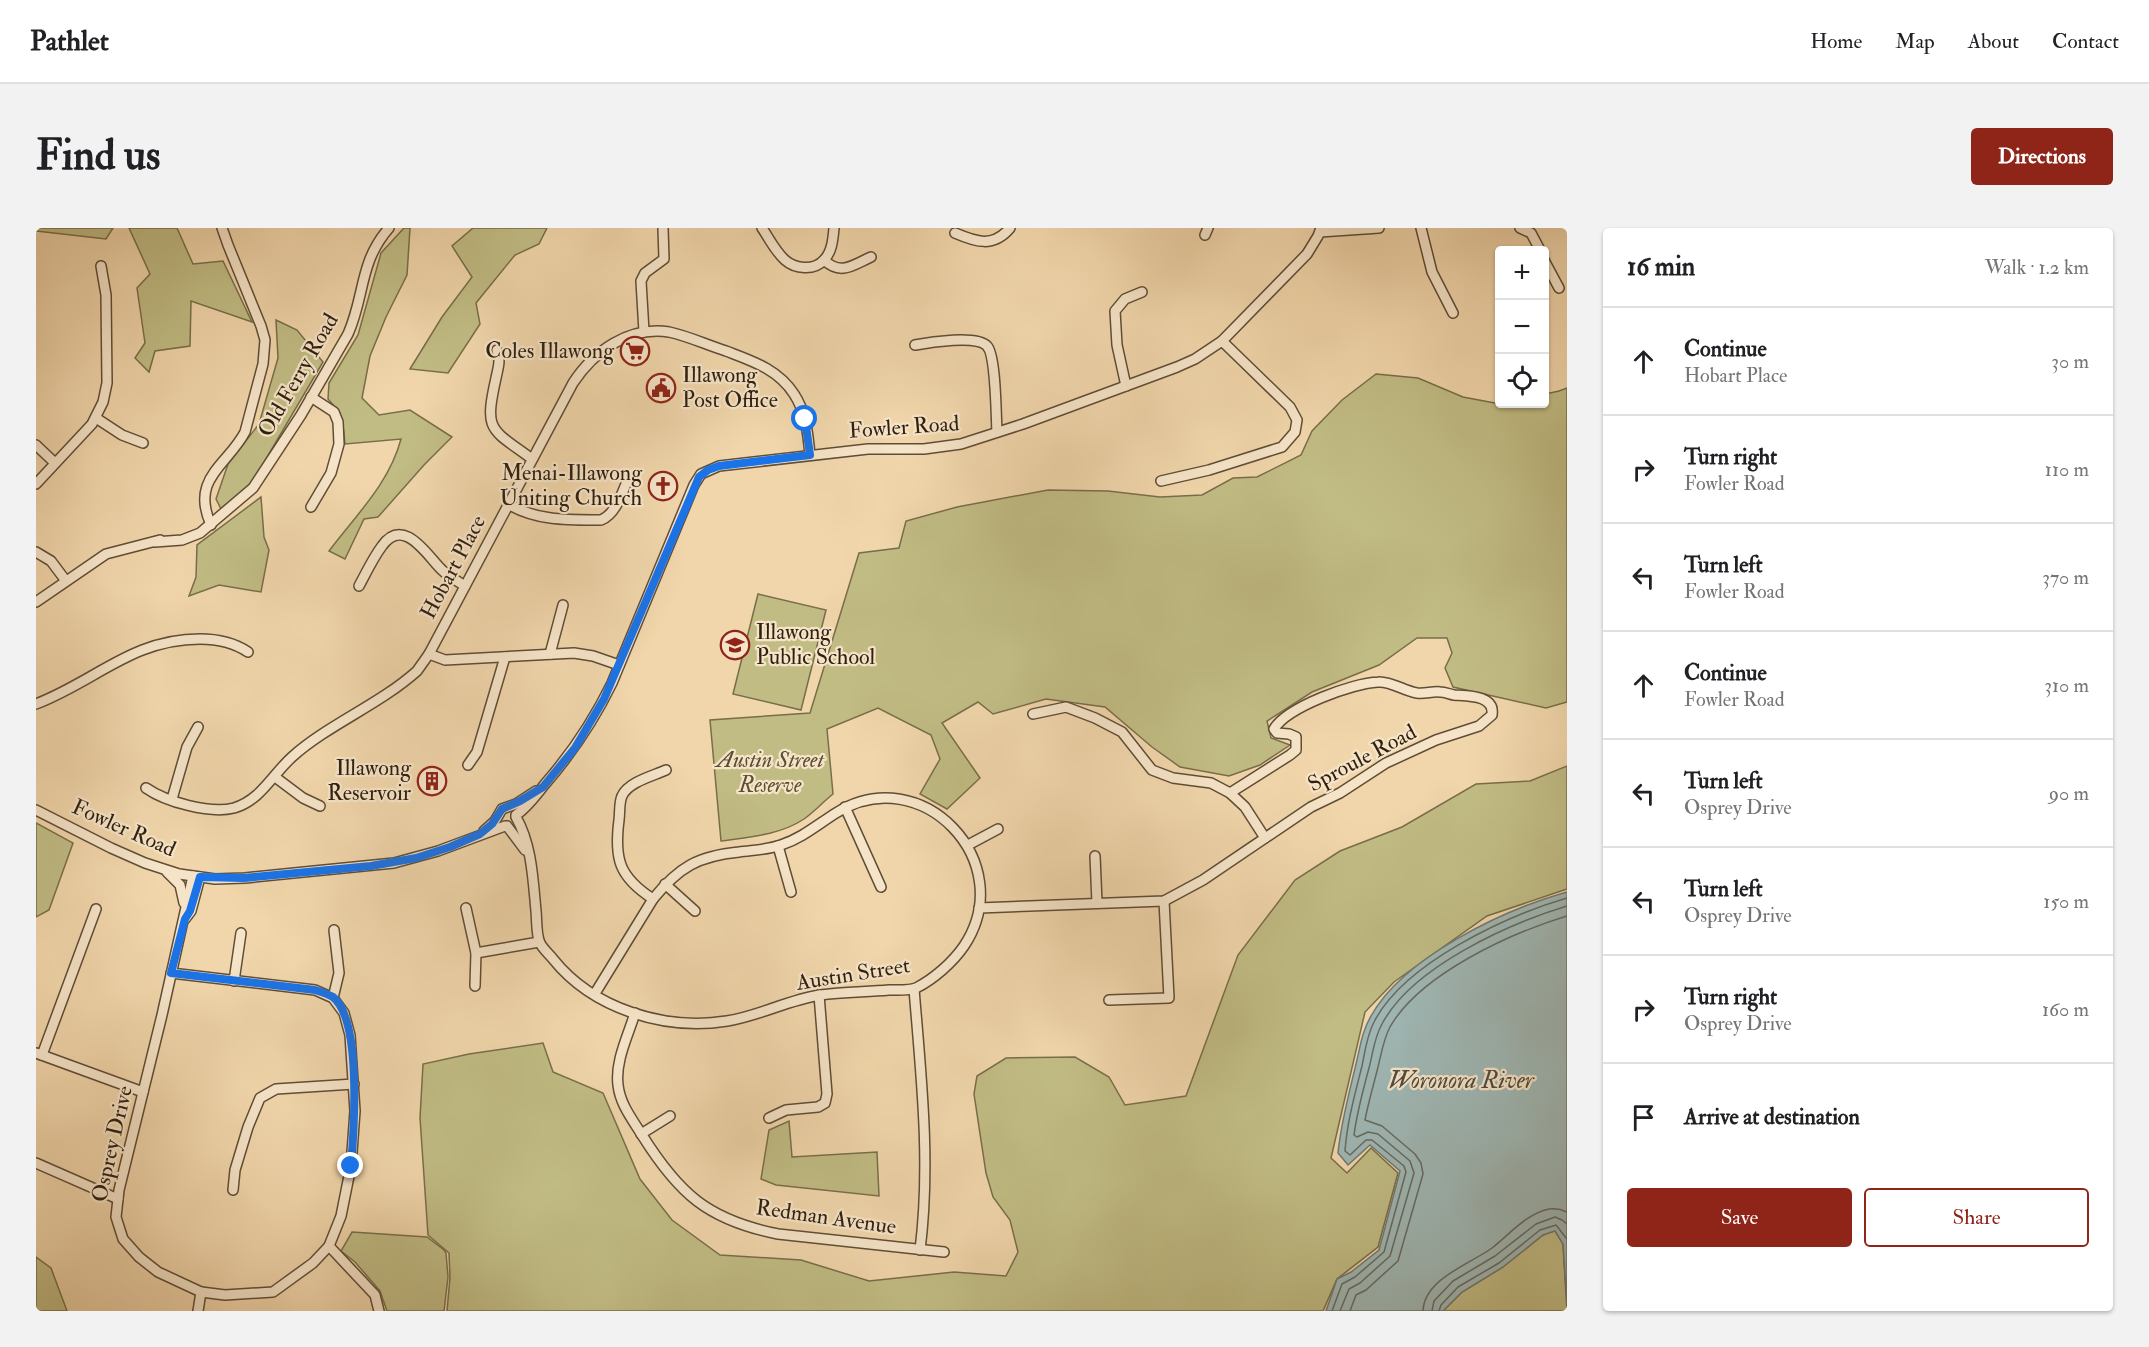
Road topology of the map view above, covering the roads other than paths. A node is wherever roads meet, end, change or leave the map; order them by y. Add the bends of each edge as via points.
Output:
1 (222, 228) edge
2 (389, 228) edge
3 (663, 228) edge
4 (762, 228) edge
5 (834, 228) edge
6 (1010, 228) edge
7 (1379, 228) edge
8 (1421, 228) edge
9 (1520, 228) edge
10 (1320, 230) edge
11 (1534, 231) edge
12 (955, 233) dead end
13 (1539, 246) edge
14 (871, 257) dead end
15 (824, 260) junction
16 (101, 266) dead end
17 (1549, 268) edge
18 (1559, 288) dead end
19 (1142, 292) dead end
20 (1453, 313) dead end
21 (644, 332) junction
22 (1222, 341) junction
23 (915, 345) dead end
24 (497, 350) dead end
25 (1126, 386) junction
26 (311, 397) junction
27 (96, 418) junction
28 (997, 432) junction
29 (142, 443) dead end
30 (36, 445) edge
31 (810, 455) junction
32 (532, 459) junction
33 (55, 463) junction
34 (628, 479) dead end
35 (1161, 481) dead end
36 (36, 484) edge
37 (508, 504) junction
38 (311, 507) dead end
39 (211, 525) junction
40 (36, 552) edge
41 (66, 581) junction
42 (359, 586) dead end
43 (465, 586) junction
44 (36, 602) edge
45 (563, 605) dead end
46 (248, 652) dead end
47 (429, 654) junction
48 (550, 654) junction
49 (505, 657) junction
50 (619, 665) junction
51 (36, 704) edge
52 (1033, 714) dead end
53 (198, 727) dead end
54 (468, 765) dead end
55 (666, 770) dead end
56 (275, 777) junction
57 (543, 787) junction
58 (146, 788) dead end
59 (1230, 793) junction
60 (172, 799) junction
61 (320, 806) dead end
62 (845, 807) junction
63 (507, 808) junction
64 (36, 810) edge
65 (498, 815) junction
66 (516, 816) junction
67 (506, 826) junction
68 (998, 829) dead end
69 (480, 834) junction
70 (1265, 838) junction
71 (968, 845) junction
72 (778, 846) junction
73 (528, 854) junction
74 (1095, 856) dead end
75 (162, 870) junction
76 (196, 877) junction
77 (665, 884) junction
78 (881, 888) dead end
79 (791, 892) dead end
80 (653, 899) junction
81 (1164, 901) junction
82 (1097, 903) junction
83 (466, 908) dead end
84 (979, 908) junction
85 (96, 909) dead end
86 (695, 911) dead end
87 (184, 915) junction
88 (334, 930) dead end
89 (241, 933) dead end
90 (539, 942) junction
91 (476, 954) junction
92 (171, 973) junction
93 (234, 981) junction
94 (475, 986) dead end
95 (914, 989) junction
96 (594, 995) junction
97 (819, 995) junction
98 (333, 998) junction
99 (1109, 1000) dead end
100 (635, 1013) junction
101 (39, 1054) edge
102 (354, 1084) junction
103 (143, 1092) junction
104 (670, 1116) dead end
105 (769, 1118) dead end
106 (641, 1134) junction
107 (36, 1163) edge
108 (233, 1190) dead end
109 (118, 1199) junction
110 (329, 1246) junction
111 (920, 1250) junction
112 (944, 1252) dead end
113 (201, 1292) junction
114 (198, 1311) edge
115 (380, 1311) edge

1 - 39 street via 264,334 266,350 245,432 216,468 206,492 203,504
2 - 26 street, Old Ferry Road via 369,259 348,334
3 - 21 street via 664,259 645,273 641,281
4 - 15 street via 780,255 796,267
5 - 15 street via 831,249
6 - 12 street via 999,238 984,243
7 - 10 street
8 - 20 street via 1432,272
9 - 11 street
10 - 22 street, Fowler Road via 1306,254
11 - 13 street
14 - 15 street via 838,269
16 - 27 street via 106,295 107,383
17 - 18 street
19 - 25 street via 1125,299 1115,311
21 - 31 street, Hobart Place via 676,334 760,364 776,374 801,406
21 - 32 street, Hobart Place via 609,346 584,367
22 - 25 street, Fowler Road via 1195,359
22 - 35 street via 1290,407 1297,420 1295,432 1282,447
23 - 28 street via 976,340 985,344 993,356
24 - 32 street via 501,359 490,406 491,423 496,433
25 - 28 street, Fowler Road
26 - 38 street via 334,412 339,444 331,472
26 - 39 street, Old Ferry Road via 253,488
27 - 29 street
27 - 33 street
28 - 31 street, Fowler Road via 949,446
30 - 33 street
31 - 50 street, Fowler Road via 719,466 701,474
32 - 37 street, Hobart Place
33 - 36 street
34 - 37 street via 610,515 601,520 537,517
37 - 43 street, Hobart Place
39 - 41 street, Old Ferry Road via 189,538 106,554
40 - 41 street via 51,561
41 - 44 street, Old Ferry Road
42 - 43 street via 381,546 399,535 412,538 441,570
43 - 47 street, Hobart Place
45 - 48 street
46 - 51 street via 222,640 163,643 128,655 69,690
47 - 49 street via 445,660
47 - 56 street, Hobart Place via 414,674 294,755
48 - 49 street
48 - 50 street via 586,654
49 - 54 street via 477,752
50 - 57 street, Fowler Road via 590,726
52 - 59 street via 1066,707 1095,718 1122,732 1152,770 1173,778 1211,783
53 - 60 street via 187,747
55 - 80 street via 631,786 622,796 616,843 621,869 635,887
56 - 60 street, Hobart Place via 255,798 228,809 204,809
56 - 61 street
57 - 63 street, Fowler Road
57 - 66 street, Fowler Road
58 - 60 street, Hobart Place
59 - 70 street via 1245,807
59 - 70 street, Sproule Road via 1296,750 1296,737 1277,734 1277,724 1320,698 1361,684 1383,682 1418,693 1477,697 1492,706 1492,715 1479,726 1386,763
62 - 71 street, Austin Street via 890,798 923,805 948,823
62 - 72 street, Austin Street via 813,830
62 - 78 street
63 - 65 street
63 - 66 street via 514,810
64 - 75 street, Fowler Road
65 - 67 street via 499,822
65 - 69 street, Fowler Road
66 - 67 street via 513,824
66 - 73 street
67 - 69 street, Fowler Road
67 - 73 street
68 - 71 street
69 - 76 street, Fowler Road via 394,863 244,878
70 - 81 street, Sproule Road
71 - 84 street, Austin Street via 978,873
72 - 77 street, Austin Street via 704,858
72 - 79 street
73 - 90 street
74 - 82 street
75 - 76 street, Fowler Road
75 - 87 street via 180,885
76 - 87 street, Osprey Drive via 190,911
77 - 80 street, Austin Street
77 - 86 street
80 - 96 street, Austin Street
81 - 82 street, Sproule Road
81 - 99 street via 1169,998
82 - 84 street, Sproule Road
83 - 91 street
84 - 95 street, Austin Street via 964,946 942,969
85 - 101 street
87 - 92 street, Osprey Drive
88 - 98 street via 339,973
89 - 93 street
90 - 91 street
90 - 96 street, Austin Street via 563,972
91 - 94 street
92 - 93 street
92 - 103 street, Osprey Drive
93 - 98 street via 315,990
95 - 97 street, Austin Street
95 - 111 street, Redman Avenue via 925,1164
96 - 100 street, Austin Street
97 - 100 street, Austin Street via 727,1021 668,1022
97 - 105 street via 825,1103 786,1110
98 - 102 street, Osprey Drive via 344,1013 350,1035
100 - 106 street, Redman Avenue via 618,1067 618,1084 625,1108
101 - 103 street
102 - 108 street via 276,1089 260,1098 235,1170
102 - 110 street, Osprey Drive via 351,1166 341,1216
103 - 109 street, Osprey Drive
104 - 106 street
106 - 111 street, Redman Avenue via 660,1165 686,1193 729,1220 778,1234
107 - 109 street
109 - 113 street, Osprey Drive via 116,1217 123,1239 139,1257 158,1272
110 - 113 street, Osprey Drive via 273,1292
110 - 115 street via 375,1295
111 - 112 street, Redman Avenue
113 - 114 street

